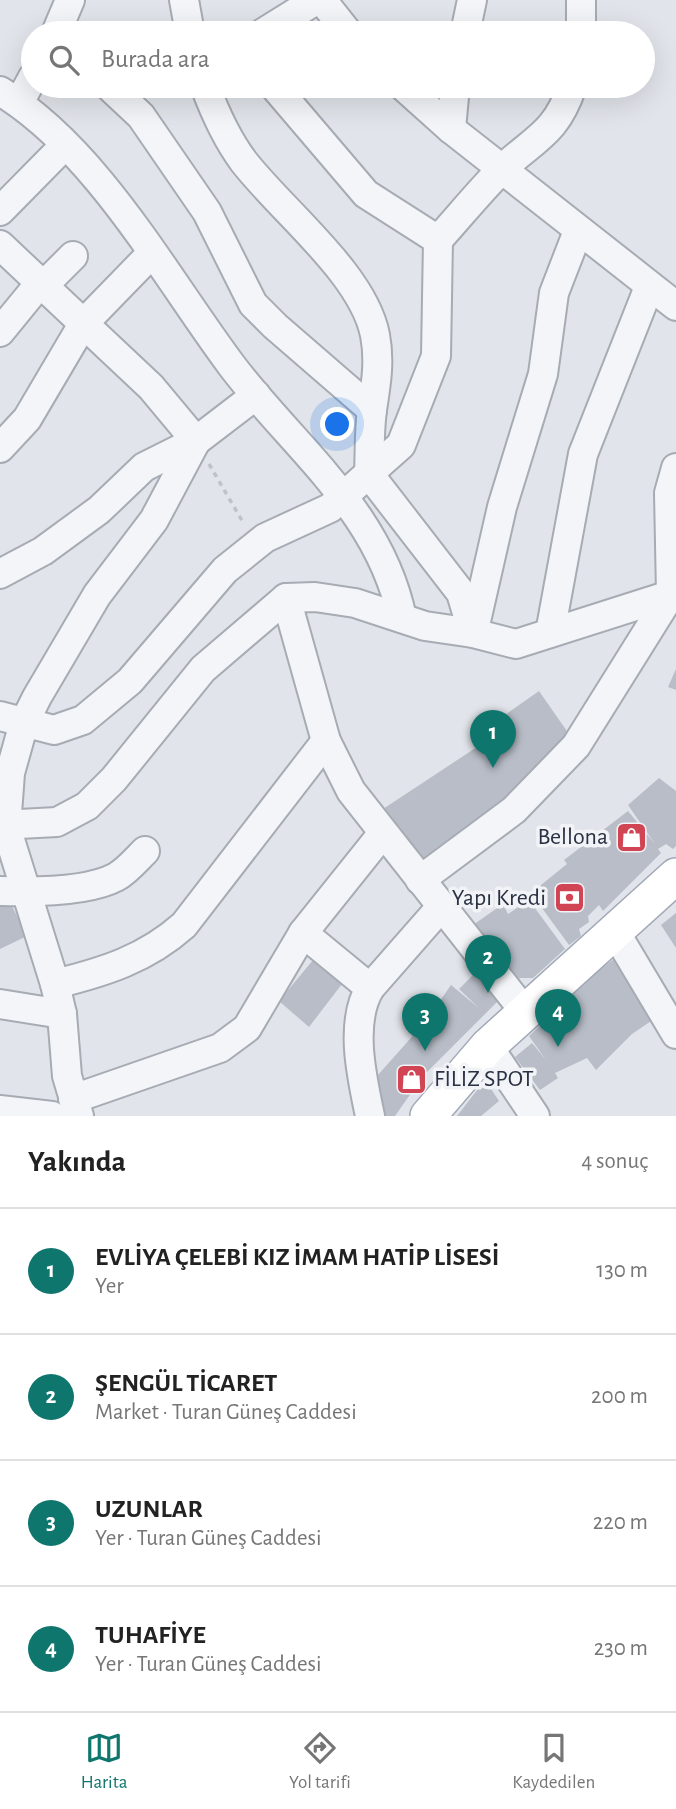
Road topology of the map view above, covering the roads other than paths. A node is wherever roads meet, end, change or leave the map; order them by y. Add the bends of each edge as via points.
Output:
1 (70, 0) edge
2 (184, 0) edge
3 (316, 0) edge
4 (321, 0) edge
5 (472, 0) edge
6 (580, 0) edge
7 (61, 21) edge
8 (188, 21) edge
9 (282, 21) edge
10 (338, 21) edge
11 (468, 21) edge
12 (581, 21) edge
13 (10, 97) edge
14 (122, 98) edge
15 (210, 98) edge
16 (284, 98) edge
17 (416, 98) edge
18 (454, 98) edge
19 (566, 98) edge
20 (451, 129) junction
21 (64, 146) junction
22 (502, 170) junction
23 (0, 211) edge
24 (578, 231) junction
25 (438, 240) junction
26 (0, 245) edge
27 (152, 253) junction
28 (73, 256) dead end
29 (42, 285) junction
30 (649, 287) junction
31 (676, 306) edge
32 (83, 324) junction
33 (0, 331) edge
34 (256, 395) junction
35 (372, 410) junction
36 (196, 441) junction
37 (0, 448) edge
38 (676, 468) edge
39 (369, 474) junction
40 (344, 498) junction
41 (0, 574) edge
42 (673, 594) edge
43 (286, 598) junction
44 (402, 618) junction
45 (473, 633) junction
46 (550, 633) junction
47 (12, 719) edge
48 (326, 741) junction
49 (3, 826) edge
50 (383, 833) junction
51 (145, 851) dead end
52 (676, 876) edge
53 (419, 880) junction
54 (0, 891) edge
55 (28, 892) junction
56 (441, 907) junction
57 (614, 930) junction
58 (303, 933) junction
59 (55, 984) junction
60 (370, 988) junction
61 (0, 1004) edge
62 (525, 1012) junction
63 (62, 1013) junction
64 (674, 1026) edge
65 (488, 1046) junction
66 (0, 1110) edge
67 (68, 1110) edge
68 (370, 1116) edge
69 (428, 1116) edge
70 (535, 1116) edge

1 - 7 street
2 - 8 street
3 - 9 street
4 - 10 street
5 - 11 street
6 - 12 street
13 - 21 street
14 - 35 street via 141,116 208,212 253,304
15 - 35 street via 222,128 245,163 361,296 377,357
16 - 25 street via 366,194
17 - 20 street
18 - 20 street
19 - 22 street via 539,141
20 - 22 street
21 - 23 street
21 - 27 street via 92,173
22 - 24 street
22 - 25 street
24 - 30 street
24 - 45 street via 554,292 543,374 502,507
25 - 39 street via 436,356 401,445
26 - 29 street
27 - 32 street
27 - 34 street
28 - 29 street
29 - 32 street
29 - 33 street
30 - 31 street
30 - 46 street via 583,454
32 - 36 street via 151,387
32 - 37 street via 27,419
34 - 36 street
34 - 40 street
35 - 39 street
36 - 41 street via 144,467 99,510 43,551
36 - 47 street via 154,520
38 - 42 street via 669,493
39 - 40 street
39 - 45 street via 461,593
40 - 44 street via 382,552
40 - 47 street via 316,517 256,544 209,586 130,681 83,720 54,730
42 - 46 street
42 - 53 street via 576,746 514,810
43 - 44 street via 334,600
43 - 48 street
43 - 49 street via 203,669 87,806 57,821
44 - 45 street
45 - 46 street via 516,644
47 - 49 street
48 - 50 street via 351,791
48 - 59 street via 184,925 127,963
49 - 55 street
50 - 53 street
50 - 58 street
51 - 55 street via 114,878
52 - 57 main road
53 - 56 street
54 - 55 street
55 - 59 street
56 - 60 street
56 - 62 street
57 - 62 main road
57 - 64 street
58 - 60 street
58 - 67 street via 242,1035
59 - 63 street
60 - 68 street via 362,1003 360,1031
61 - 63 street
62 - 65 main road
63 - 67 street
65 - 69 main road
65 - 70 street
66 - 67 street

